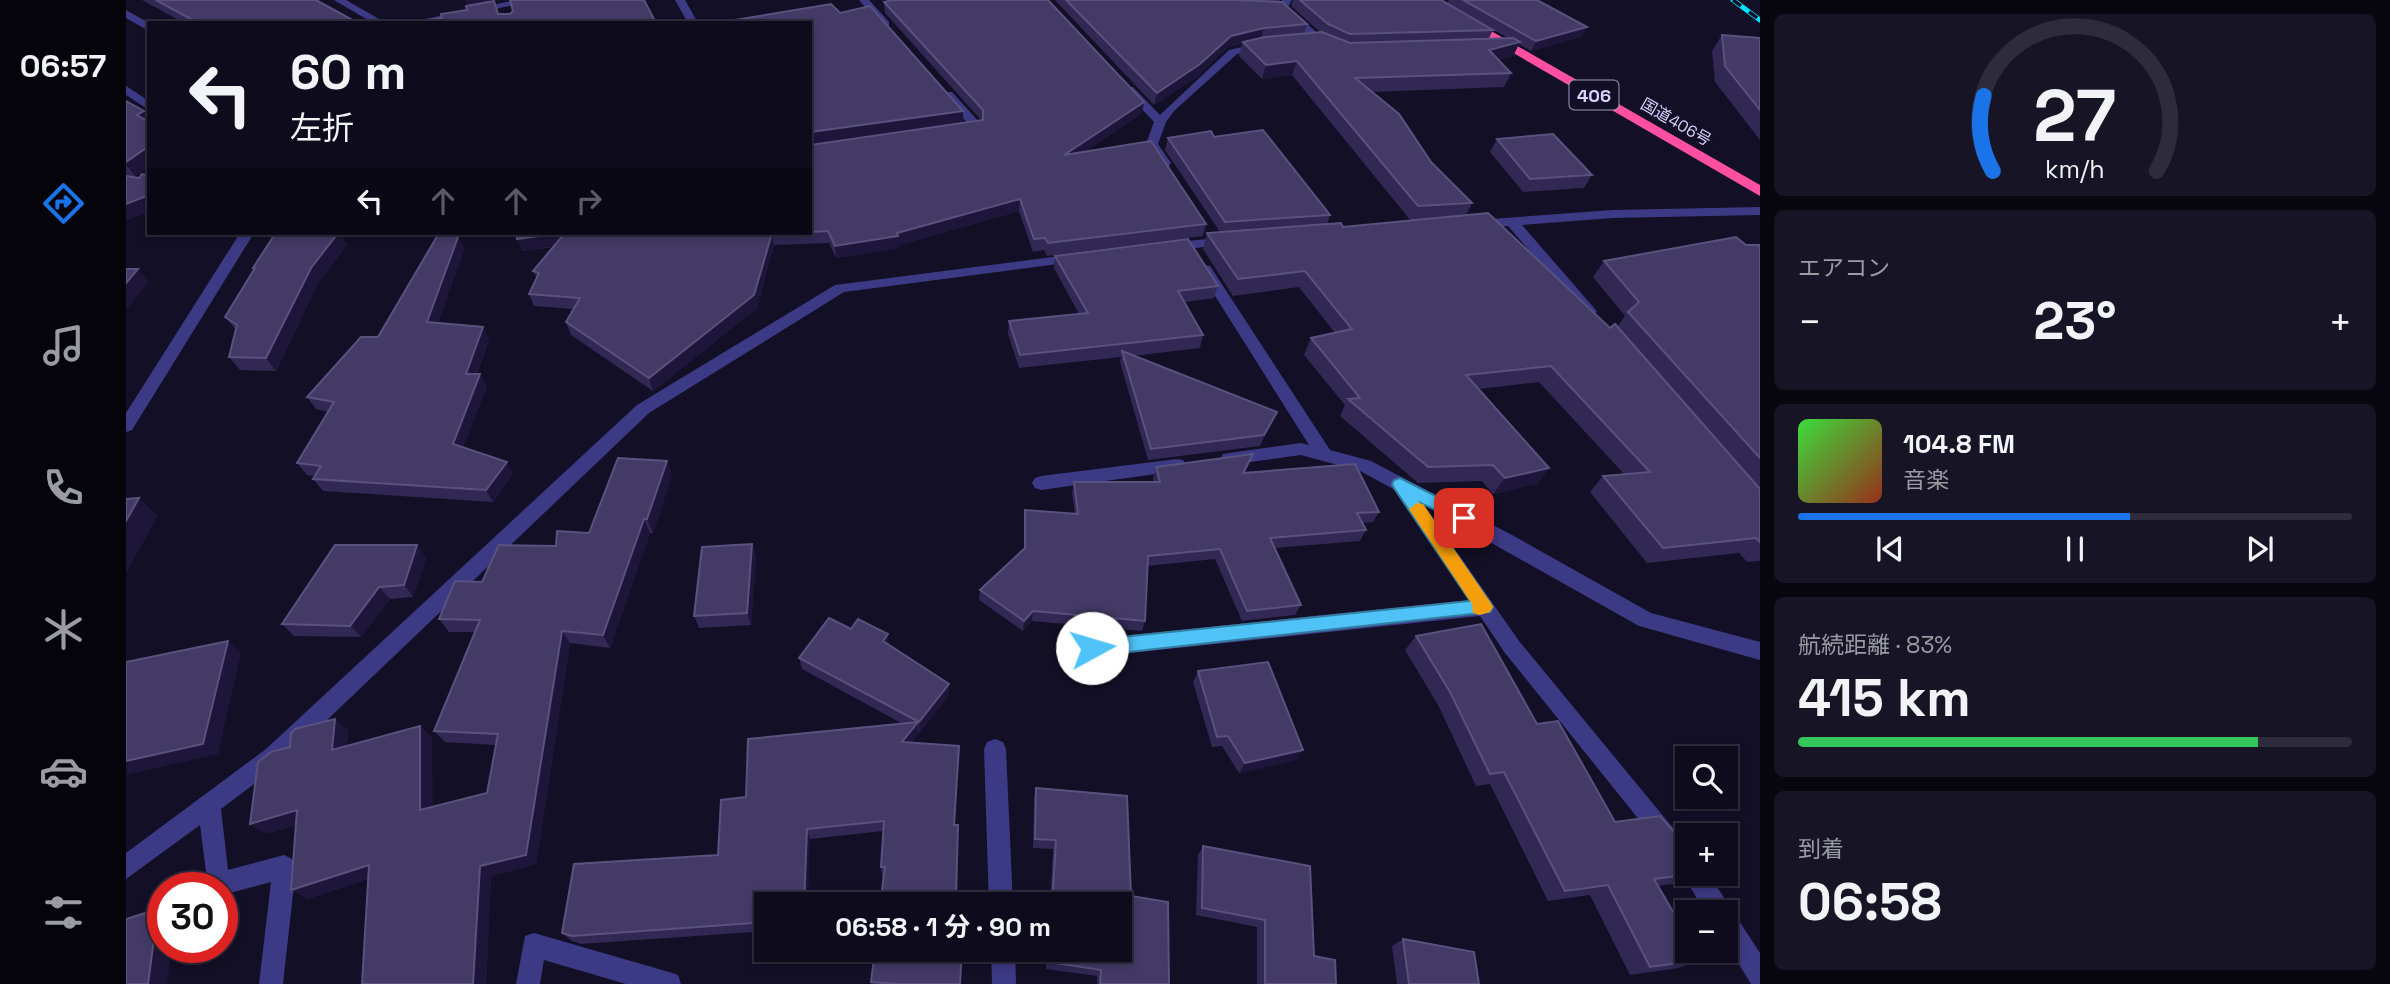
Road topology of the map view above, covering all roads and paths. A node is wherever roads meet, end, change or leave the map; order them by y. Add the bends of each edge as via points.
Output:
1 (338, 0) edge
2 (532, 0) edge
3 (680, 0) edge
4 (864, 0) edge
5 (1428, 0) edge
6 (1280, 5) edge
7 (126, 13) edge
8 (377, 21) edge
9 (424, 21) edge
10 (693, 21) edge
11 (147, 27) edge
12 (890, 29) edge
13 (1319, 40) junction
14 (1296, 42) edge
15 (1273, 44) edge
16 (1481, 46) edge
17 (1508, 46) junction
18 (1345, 51) edge
19 (1123, 82) edge
20 (942, 88) edge
21 (126, 89) edge
22 (147, 105) edge
23 (1160, 122) junction
24 (951, 131) edge
25 (1174, 176) edge
26 (1760, 191) edge
27 (1760, 211) edge
28 (1512, 222) junction
29 (1456, 226) edge
30 (246, 235) edge
31 (1242, 240) edge
32 (1190, 244) junction
33 (1149, 250) edge
34 (1095, 256) edge
35 (1601, 325) edge
36 (126, 426) edge
37 (1324, 455) junction
38 (1041, 484) dead end
39 (1400, 484) junction
40 (1484, 607) junction
41 (1092, 648) dead end
42 (1760, 650) edge
43 (995, 749) dead end
44 (209, 804) junction
45 (1675, 848) edge
46 (126, 867) edge
47 (1000, 892) edge
48 (1738, 941) edge
49 (1003, 962) edge
50 (1760, 976) edge
51 (271, 984) edge
52 (527, 984) edge
53 (669, 984) edge
54 (1004, 984) edge

1 - 8 street
2 - 9 street via 505,9
3 - 10 street
4 - 12 street
5 - 17 highway, 国道406号 / 406
6 - 13 street
7 - 11 street
13 - 14 street
13 - 18 street
15 - 23 street via 1233,52
16 - 17 street
17 - 26 highway, 国道406号 / 406
19 - 23 street
20 - 24 street via 977,127
21 - 22 street
23 - 25 street via 1152,144
27 - 28 street
28 - 29 street via 1476,219
28 - 35 street
30 - 36 street
31 - 32 street via 1212,236
32 - 33 street
32 - 37 street
34 - 44 street via 840,288 655,402 610,439 274,756
37 - 38 street via 1301,449
37 - 39 street via 1365,466
39 - 40 street
39 - 42 street via 1646,620
40 - 41 street
40 - 45 street
43 - 47 street
44 - 46 street
44 - 51 street via 218,884 284,867
48 - 50 street
49 - 54 street
52 - 53 street via 534,945

